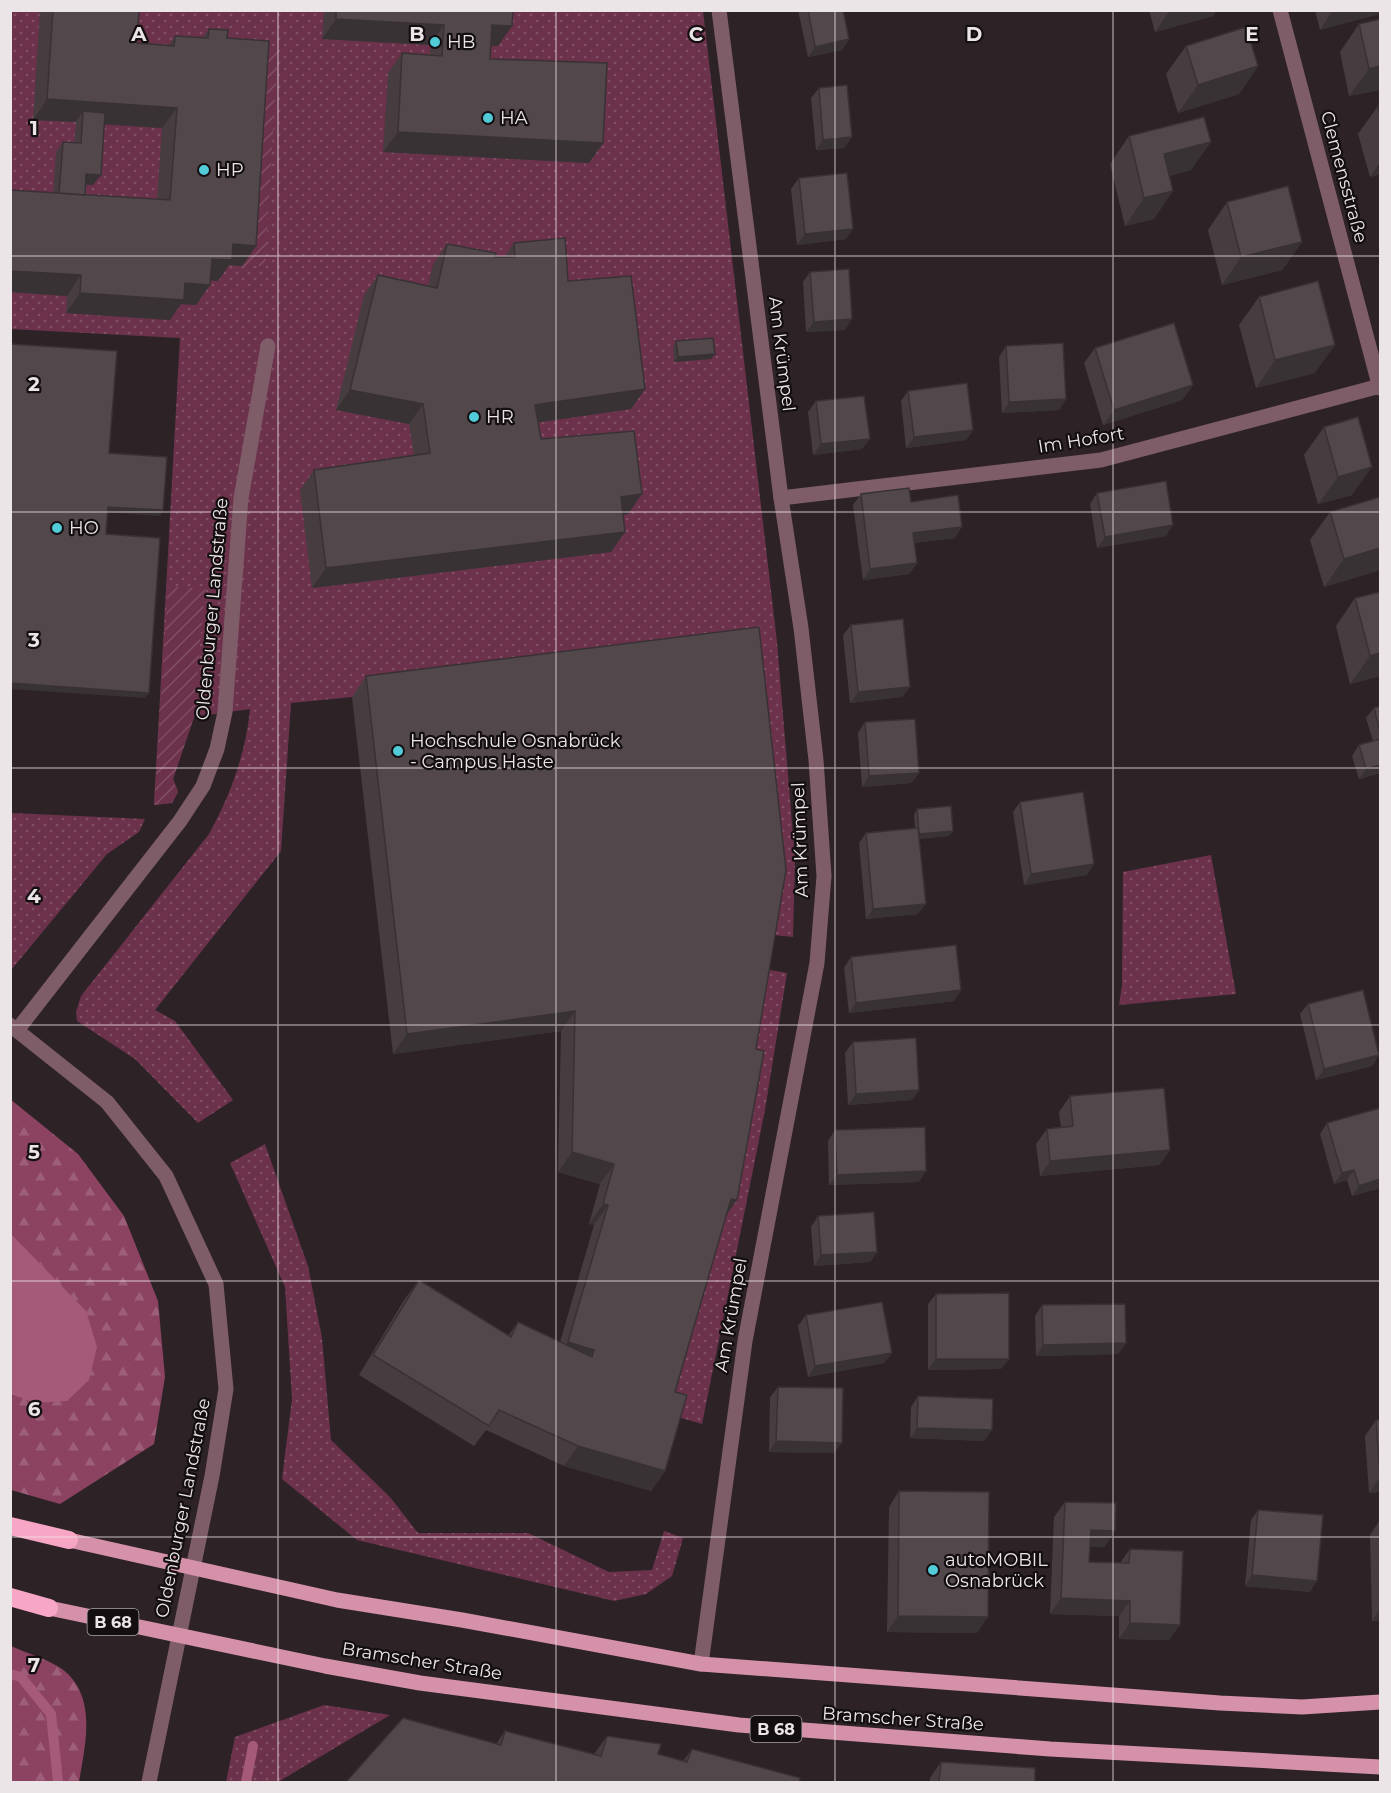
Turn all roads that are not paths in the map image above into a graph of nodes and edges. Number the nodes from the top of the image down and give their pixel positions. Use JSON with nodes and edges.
{"nodes":[{"id":1,"x":719,"y":10,"type":"edge"},
{"id":2,"x":1280,"y":10,"type":"edge"},
{"id":3,"x":268,"y":346,"type":"dead end"},
{"id":4,"x":1380,"y":387,"type":"edge"},
{"id":5,"x":781,"y":498,"type":"junction"},
{"id":6,"x":14,"y":1027,"type":"edge"},
{"id":7,"x":10,"y":1526,"type":"edge"},
{"id":8,"x":69,"y":1540,"type":"joint"},
{"id":9,"x":193,"y":1567,"type":"junction"},
{"id":10,"x":10,"y":1597,"type":"edge"},
{"id":11,"x":50,"y":1608,"type":"joint"},
{"id":12,"x":177,"y":1636,"type":"junction"},
{"id":13,"x":701,"y":1664,"type":"junction"},
{"id":14,"x":1380,"y":1702,"type":"edge"},
{"id":15,"x":1380,"y":1767,"type":"edge"},
{"id":16,"x":149,"y":1782,"type":"edge"}],
"edges":[{"from":1,"to":5,"type":"street","name":"Am Krümpel"},
{"from":2,"to":4,"type":"street","name":"Clemensstraße"},
{"from":3,"to":6,"type":"street","name":"Oldenburger Landstraße"},
{"from":4,"to":5,"type":"street","name":"Im Hofort"},
{"from":5,"to":13,"type":"street","name":"Am Krümpel"},
{"from":6,"to":9,"type":"street","name":"Oldenburger Landstraße"},
{"from":7,"to":8,"type":"highway"},
{"from":8,"to":9,"type":"main road"},
{"from":9,"to":12,"type":"street","name":"Oldenburger Landstraße"},
{"from":9,"to":13,"type":"main road"},
{"from":10,"to":11,"type":"highway","number":"B 68"},
{"from":11,"to":12,"type":"main road","number":"B 68"},
{"from":12,"to":15,"type":"main road","name":"Bramscher Straße","number":"B 68"},
{"from":12,"to":16,"type":"street","name":"Oldenburger Landstraße"},
{"from":13,"to":14,"type":"main road"}]}
